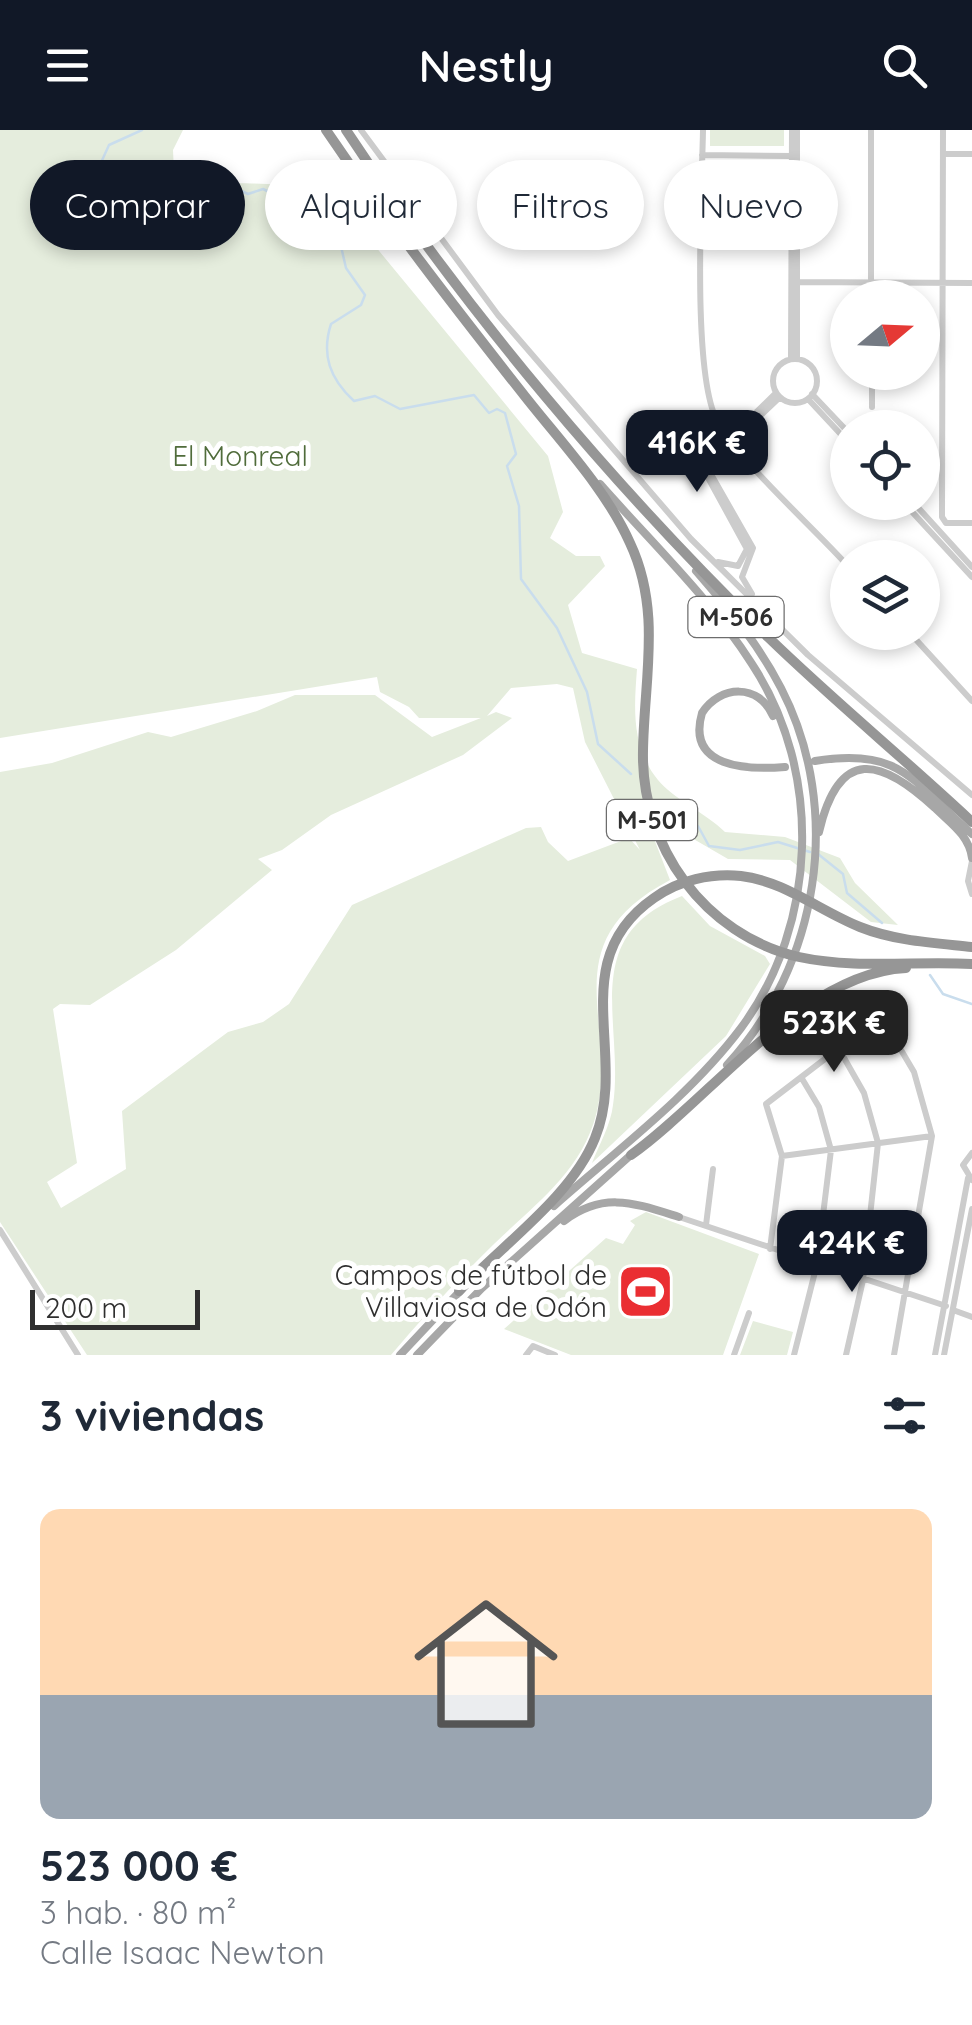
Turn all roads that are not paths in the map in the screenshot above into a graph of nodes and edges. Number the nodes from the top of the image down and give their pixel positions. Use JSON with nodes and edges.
{"nodes":[{"id":1,"x":326,"y":130,"type":"edge"},
{"id":2,"x":346,"y":130,"type":"edge"},
{"id":3,"x":361,"y":130,"type":"edge"},
{"id":4,"x":702,"y":130,"type":"edge"},
{"id":5,"x":794,"y":130,"type":"edge"},
{"id":6,"x":871,"y":130,"type":"edge"},
{"id":7,"x":943,"y":130,"type":"edge"},
{"id":8,"x":943,"y":154,"type":"junction"},
{"id":9,"x":972,"y":154,"type":"edge"},
{"id":10,"x":702,"y":155,"type":"junction"},
{"id":11,"x":792,"y":156,"type":"junction"},
{"id":12,"x":872,"y":280,"type":"edge"},
{"id":13,"x":794,"y":282,"type":"junction"},
{"id":14,"x":830,"y":282,"type":"edge"},
{"id":15,"x":943,"y":282,"type":"junction"},
{"id":16,"x":972,"y":282,"type":"edge"},
{"id":17,"x":794,"y":359,"type":"junction"},
{"id":18,"x":872,"y":390,"type":"edge"},
{"id":19,"x":778,"y":395,"type":"junction"},
{"id":20,"x":810,"y":397,"type":"junction"},
{"id":21,"x":872,"y":407,"type":"dead end"},
{"id":22,"x":830,"y":415,"type":"edge"},
{"id":23,"x":830,"y":421,"type":"edge"},
{"id":24,"x":579,"y":432,"type":"junction"},
{"id":25,"x":731,"y":438,"type":"junction"},
{"id":26,"x":574,"y":458,"type":"junction"},
{"id":27,"x":920,"y":520,"type":"edge"},
{"id":28,"x":929,"y":520,"type":"edge"},
{"id":29,"x":946,"y":522,"type":"junction"},
{"id":30,"x":972,"y":523,"type":"edge"},
{"id":31,"x":933,"y":524,"type":"junction"},
{"id":32,"x":942,"y":534,"type":"junction"},
{"id":33,"x":691,"y":539,"type":"junction"},
{"id":34,"x":830,"y":546,"type":"edge"},
{"id":35,"x":972,"y":567,"type":"edge"},
{"id":36,"x":972,"y":577,"type":"edge"},
{"id":37,"x":782,"y":630,"type":"junction"},
{"id":38,"x":925,"y":650,"type":"edge"},
{"id":39,"x":972,"y":702,"type":"edge"},
{"id":40,"x":790,"y":746,"type":"junction"},
{"id":41,"x":816,"y":761,"type":"dead end"},
{"id":42,"x":785,"y":767,"type":"dead end"},
{"id":43,"x":972,"y":795,"type":"edge"},
{"id":44,"x":972,"y":822,"type":"edge"},
{"id":45,"x":972,"y":834,"type":"edge"},
{"id":46,"x":817,"y":842,"type":"junction"},
{"id":47,"x":972,"y":859,"type":"edge"},
{"id":48,"x":972,"y":894,"type":"edge"},
{"id":49,"x":972,"y":947,"type":"edge"},
{"id":50,"x":972,"y":965,"type":"edge"},
{"id":51,"x":839,"y":1048,"type":"junction"},
{"id":52,"x":801,"y":1077,"type":"junction"},
{"id":53,"x":932,"y":1136,"type":"junction"},
{"id":54,"x":878,"y":1143,"type":"junction"},
{"id":55,"x":831,"y":1150,"type":"junction"},
{"id":56,"x":972,"y":1153,"type":"edge"},
{"id":57,"x":631,"y":1155,"type":"junction"},
{"id":58,"x":782,"y":1156,"type":"junction"},
{"id":59,"x":713,"y":1168,"type":"dead end"},
{"id":60,"x":969,"y":1182,"type":"edge"},
{"id":61,"x":972,"y":1208,"type":"edge"},
{"id":62,"x":679,"y":1217,"type":"joint"},
{"id":63,"x":706,"y":1226,"type":"junction"},
{"id":64,"x":0,"y":1230,"type":"edge"},
{"id":65,"x":770,"y":1248,"type":"junction"},
{"id":66,"x":512,"y":1260,"type":"junction"},
{"id":67,"x":816,"y":1264,"type":"junction"},
{"id":68,"x":862,"y":1280,"type":"junction"},
{"id":69,"x":459,"y":1291,"type":"junction"},
{"id":70,"x":908,"y":1294,"type":"junction"},
{"id":71,"x":949,"y":1308,"type":"junction"},
{"id":72,"x":750,"y":1314,"type":"dead end"},
{"id":73,"x":972,"y":1317,"type":"edge"},
{"id":74,"x":78,"y":1355,"type":"edge"},
{"id":75,"x":400,"y":1355,"type":"edge"},
{"id":76,"x":417,"y":1355,"type":"edge"},
{"id":77,"x":526,"y":1355,"type":"edge"},
{"id":78,"x":555,"y":1355,"type":"edge"},
{"id":79,"x":734,"y":1355,"type":"edge"},
{"id":80,"x":794,"y":1355,"type":"edge"},
{"id":81,"x":846,"y":1355,"type":"edge"},
{"id":82,"x":894,"y":1355,"type":"edge"},
{"id":83,"x":935,"y":1355,"type":"edge"},
{"id":84,"x":944,"y":1355,"type":"edge"}],
"edges":[{"from":1,"to":26,"type":"highway","number":"M-501"},
{"from":2,"to":24,"type":"highway"},
{"from":3,"to":33,"type":"street"},
{"from":4,"to":10,"type":"street"},
{"from":5,"to":11,"type":"street"},
{"from":5,"to":13,"type":"street"},
{"from":6,"to":12,"type":"street"},
{"from":7,"to":8,"type":"street"},
{"from":8,"to":9,"type":"street"},
{"from":8,"to":15,"type":"street"},
{"from":10,"to":11,"type":"street"},
{"from":10,"to":25,"type":"street"},
{"from":11,"to":13,"type":"street"},
{"from":13,"to":14,"type":"street"},
{"from":13,"to":17,"type":"street"},
{"from":15,"to":16,"type":"street"},
{"from":15,"to":29,"type":"street"},
{"from":17,"to":19,"type":"street"},
{"from":17,"to":20,"type":"street"},
{"from":18,"to":21,"type":"street"},
{"from":19,"to":20,"type":"street"},
{"from":19,"to":25,"type":"street"},
{"from":20,"to":22,"type":"street"},
{"from":20,"to":23,"type":"street"},
{"from":24,"to":44,"type":"highway"},
{"from":24,"to":46,"type":"main road","number":"M-506"},
{"from":25,"to":33,"type":"street"},
{"from":25,"to":34,"type":"street"},
{"from":25,"to":37,"type":"street"},
{"from":26,"to":40,"type":"main road","number":"M-506"},
{"from":26,"to":50,"type":"highway","number":"M-501"},
{"from":27,"to":36,"type":"street"},
{"from":28,"to":31,"type":"street"},
{"from":29,"to":30,"type":"street"},
{"from":29,"to":31,"type":"street"},
{"from":29,"to":32,"type":"street"},
{"from":31,"to":32,"type":"street"},
{"from":32,"to":35,"type":"street"},
{"from":33,"to":37,"type":"street"},
{"from":37,"to":43,"type":"street"},
{"from":38,"to":39,"type":"street"},
{"from":40,"to":42,"type":"main road"},
{"from":40,"to":69,"type":"main road","number":"M-506"},
{"from":41,"to":45,"type":"main road"},
{"from":46,"to":47,"type":"main road"},
{"from":46,"to":57,"type":"main road","number":"M-506"},
{"from":47,"to":48,"type":"street"},
{"from":49,"to":69,"type":"highway"},
{"from":50,"to":57,"type":"highway"},
{"from":51,"to":52,"type":"street"},
{"from":51,"to":53,"type":"street"},
{"from":51,"to":54,"type":"street"},
{"from":52,"to":55,"type":"street"},
{"from":52,"to":58,"type":"street"},
{"from":53,"to":54,"type":"street"},
{"from":53,"to":70,"type":"street"},
{"from":54,"to":55,"type":"street"},
{"from":54,"to":68,"type":"street"},
{"from":55,"to":58,"type":"street"},
{"from":55,"to":67,"type":"street"},
{"from":56,"to":60,"type":"street"},
{"from":57,"to":66,"type":"main road","number":"M-506"},
{"from":58,"to":65,"type":"street"},
{"from":59,"to":63,"type":"street"},
{"from":60,"to":71,"type":"street"},
{"from":61,"to":71,"type":"street"},
{"from":62,"to":63,"type":"street"},
{"from":62,"to":66,"type":"main road"},
{"from":63,"to":65,"type":"street"},
{"from":64,"to":74,"type":"street"},
{"from":65,"to":67,"type":"street"},
{"from":66,"to":76,"type":"main road","number":"M-506"},
{"from":67,"to":68,"type":"street"},
{"from":67,"to":80,"type":"street"},
{"from":68,"to":70,"type":"street"},
{"from":68,"to":81,"type":"street"},
{"from":69,"to":75,"type":"main road","number":"M-506"},
{"from":70,"to":71,"type":"street"},
{"from":70,"to":82,"type":"street"},
{"from":71,"to":73,"type":"street"},
{"from":71,"to":83,"type":"street"},
{"from":71,"to":84,"type":"street"},
{"from":72,"to":79,"type":"street"},
{"from":77,"to":78,"type":"street"}]}
